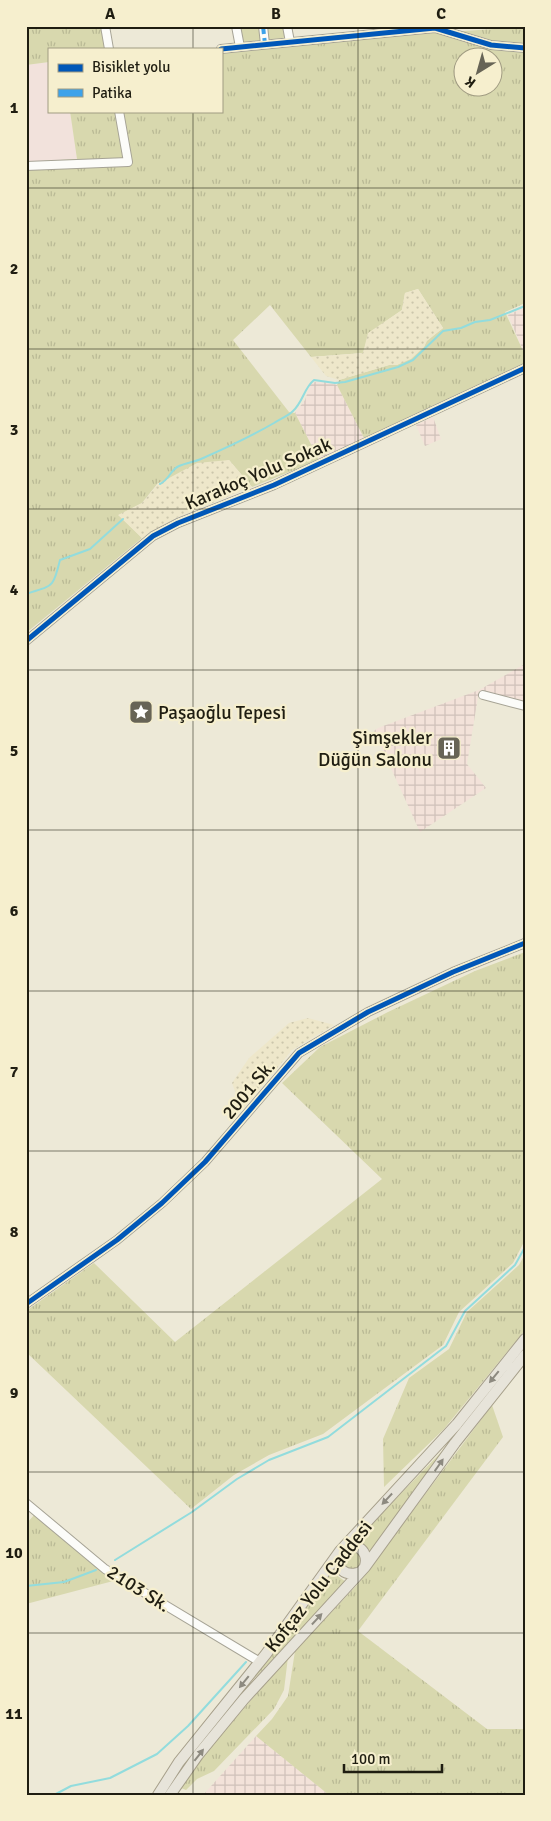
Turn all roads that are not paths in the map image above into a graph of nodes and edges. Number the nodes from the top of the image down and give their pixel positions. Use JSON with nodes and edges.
{"nodes":[{"id":1,"x":105,"y":26,"type":"edge"},
{"id":2,"x":236,"y":26,"type":"edge"},
{"id":3,"x":263,"y":26,"type":"edge"},
{"id":4,"x":287,"y":26,"type":"edge"},
{"id":5,"x":435,"y":27,"type":"edge"},
{"id":6,"x":290,"y":42,"type":"junction"},
{"id":7,"x":265,"y":44,"type":"junction"},
{"id":8,"x":240,"y":47,"type":"junction"},
{"id":9,"x":109,"y":48,"type":"edge"},
{"id":10,"x":525,"y":48,"type":"edge"},
{"id":11,"x":222,"y":49,"type":"edge"},
{"id":12,"x":119,"y":112,"type":"edge"},
{"id":13,"x":26,"y":166,"type":"edge"},
{"id":14,"x":525,"y":368,"type":"edge"},
{"id":15,"x":26,"y":641,"type":"edge"},
{"id":16,"x":483,"y":695,"type":"dead end"},
{"id":17,"x":525,"y":706,"type":"edge"},
{"id":18,"x":525,"y":943,"type":"edge"},
{"id":19,"x":26,"y":1304,"type":"edge"},
{"id":20,"x":525,"y":1339,"type":"edge"},
{"id":21,"x":525,"y":1355,"type":"edge"},
{"id":22,"x":26,"y":1504,"type":"edge"},
{"id":23,"x":341,"y":1551,"type":"junction"},
{"id":24,"x":361,"y":1570,"type":"junction"},
{"id":25,"x":260,"y":1662,"type":"junction"},
{"id":26,"x":158,"y":1795,"type":"edge"},
{"id":27,"x":170,"y":1795,"type":"edge"}],
"edges":[{"from":1,"to":9,"type":"street"},
{"from":2,"to":8,"type":"street"},
{"from":3,"to":7,"type":"street"},
{"from":4,"to":6,"type":"street"},
{"from":5,"to":6,"type":"street"},
{"from":5,"to":10,"type":"street"},
{"from":6,"to":7,"type":"street"},
{"from":7,"to":8,"type":"street"},
{"from":8,"to":11,"type":"street"},
{"from":12,"to":13,"type":"street"},
{"from":14,"to":15,"type":"street","name":"Karakoç Yolu Sokak"},
{"from":16,"to":17,"type":"street"},
{"from":18,"to":19,"type":"street","name":"2001 Sk."},
{"from":20,"to":23,"type":"main road","name":"Kofçaz Yolu Caddesi","one_way":true},
{"from":24,"to":21,"type":"main road","name":"Kofçaz Yolu Caddesi","one_way":true},
{"from":22,"to":25,"type":"street","name":"2103 Sk."},
{"from":23,"to":24,"type":"main road"},
{"from":23,"to":24,"type":"main road"},
{"from":23,"to":25,"type":"main road","name":"Kofçaz Yolu Caddesi"},
{"from":27,"to":24,"type":"main road","name":"Kofçaz Yolu Caddesi","one_way":true},
{"from":25,"to":26,"type":"main road","name":"Kofçaz Yolu Caddesi","one_way":true}]}
